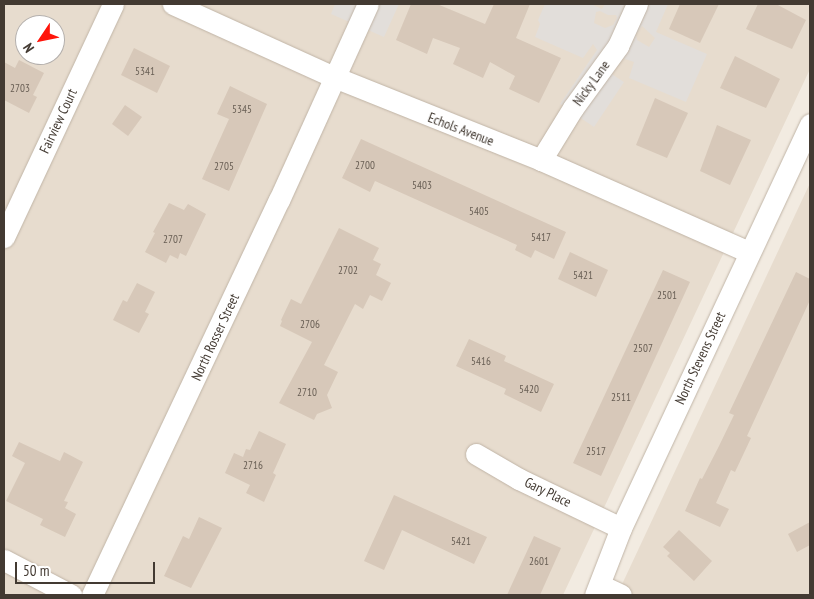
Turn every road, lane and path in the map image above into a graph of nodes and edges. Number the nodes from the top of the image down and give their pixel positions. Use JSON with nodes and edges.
{"nodes":[{"id":1,"x":113,"y":4,"type":"edge"},
{"id":2,"x":173,"y":4,"type":"edge"},
{"id":3,"x":368,"y":4,"type":"edge"},
{"id":4,"x":637,"y":4,"type":"edge"},
{"id":5,"x":334,"y":77,"type":"junction"},
{"id":6,"x":810,"y":124,"type":"edge"},
{"id":7,"x":804,"y":152,"type":"edge"},
{"id":8,"x":541,"y":160,"type":"junction"},
{"id":9,"x":4,"y":237,"type":"edge"},
{"id":10,"x":749,"y":252,"type":"junction"},
{"id":11,"x":476,"y":454,"type":"dead end"},
{"id":12,"x":621,"y":528,"type":"junction"},
{"id":13,"x":4,"y":560,"type":"edge"},
{"id":14,"x":597,"y":590,"type":"edge"},
{"id":15,"x":71,"y":595,"type":"edge"},
{"id":16,"x":92,"y":595,"type":"edge"},
{"id":17,"x":621,"y":595,"type":"edge"}],
"edges":[{"from":1,"to":9,"type":"street","name":"Fairview Court"},
{"from":2,"to":5,"type":"street","name":"Echols Avenue"},
{"from":3,"to":5,"type":"street","name":"North Rosser Street"},
{"from":4,"to":8,"type":"street","name":"Nicky Lane"},
{"from":5,"to":8,"type":"street","name":"Echols Avenue"},
{"from":5,"to":16,"type":"street","name":"North Rosser Street"},
{"from":6,"to":7,"type":"street","name":"North Stevens Street"},
{"from":7,"to":10,"type":"street","name":"North Stevens Street"},
{"from":8,"to":10,"type":"street","name":"Echols Avenue"},
{"from":10,"to":12,"type":"street","name":"North Stevens Street"},
{"from":11,"to":12,"type":"street","name":"Gary Place"},
{"from":12,"to":14,"type":"street","name":"North Stevens Street"},
{"from":13,"to":15,"type":"street"},
{"from":14,"to":17,"type":"street"}]}
